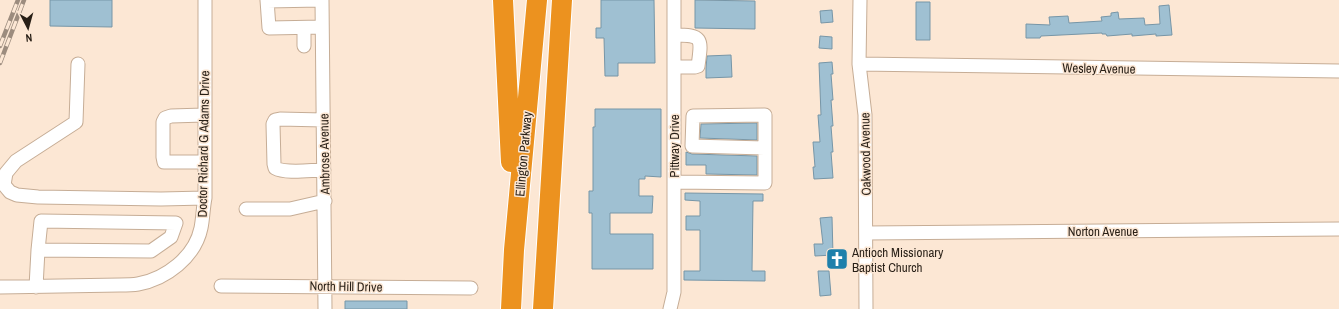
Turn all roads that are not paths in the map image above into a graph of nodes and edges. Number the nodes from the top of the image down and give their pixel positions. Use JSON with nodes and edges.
{"nodes":[{"id":1,"x":204,"y":0,"type":"edge"},
{"id":2,"x":321,"y":0,"type":"edge"},
{"id":3,"x":502,"y":0,"type":"edge"},
{"id":4,"x":537,"y":0,"type":"edge"},
{"id":5,"x":562,"y":0,"type":"edge"},
{"id":6,"x":674,"y":0,"type":"edge"},
{"id":7,"x":860,"y":0,"type":"edge"},
{"id":8,"x":267,"y":1,"type":"edge"},
{"id":9,"x":322,"y":27,"type":"junction"},
{"id":10,"x":304,"y":28,"type":"junction"},
{"id":11,"x":674,"y":35,"type":"junction"},
{"id":12,"x":304,"y":46,"type":"dead end"},
{"id":13,"x":78,"y":64,"type":"dead end"},
{"id":14,"x":859,"y":64,"type":"junction"},
{"id":15,"x":674,"y":67,"type":"junction"},
{"id":16,"x":1339,"y":71,"type":"edge"},
{"id":17,"x":204,"y":115,"type":"junction"},
{"id":18,"x":323,"y":120,"type":"junction"},
{"id":19,"x":765,"y":148,"type":"junction"},
{"id":20,"x":204,"y":162,"type":"junction"},
{"id":21,"x":324,"y":170,"type":"junction"},
{"id":22,"x":674,"y":182,"type":"junction"},
{"id":23,"x":2,"y":186,"type":"edge"},
{"id":24,"x":204,"y":198,"type":"junction"},
{"id":25,"x":325,"y":201,"type":"junction"},
{"id":26,"x":246,"y":209,"type":"dead end"},
{"id":27,"x":1339,"y":229,"type":"edge"},
{"id":28,"x":866,"y":233,"type":"junction"},
{"id":29,"x":38,"y":250,"type":"junction"},
{"id":30,"x":514,"y":250,"type":"junction"},
{"id":31,"x":36,"y":286,"type":"junction"},
{"id":32,"x":221,"y":286,"type":"dead end"},
{"id":33,"x":325,"y":286,"type":"junction"},
{"id":34,"x":0,"y":287,"type":"edge"},
{"id":35,"x":471,"y":288,"type":"dead end"},
{"id":36,"x":325,"y":309,"type":"edge"},
{"id":37,"x":511,"y":309,"type":"edge"},
{"id":38,"x":543,"y":309,"type":"edge"},
{"id":39,"x":670,"y":309,"type":"edge"},
{"id":40,"x":866,"y":309,"type":"edge"}],
"edges":[{"from":1,"to":17,"type":"street","name":"Doctor Richard G Adams Drive"},
{"from":2,"to":8,"type":"street"},
{"from":2,"to":9,"type":"street","name":"Ambrose Avenue"},
{"from":3,"to":30,"type":"highway"},
{"from":4,"to":30,"type":"highway","name":"Ellington Parkway"},
{"from":5,"to":38,"type":"highway"},
{"from":6,"to":11,"type":"street","name":"Pittway Drive"},
{"from":7,"to":14,"type":"street","name":"Oakwood Avenue"},
{"from":8,"to":10,"type":"street"},
{"from":9,"to":10,"type":"street"},
{"from":9,"to":18,"type":"street","name":"Ambrose Avenue"},
{"from":10,"to":12,"type":"street"},
{"from":11,"to":15,"type":"street","name":"Pittway Drive"},
{"from":11,"to":15,"type":"street"},
{"from":13,"to":23,"type":"street"},
{"from":14,"to":16,"type":"street","name":"Wesley Avenue"},
{"from":14,"to":28,"type":"street","name":"Oakwood Avenue"},
{"from":15,"to":22,"type":"street","name":"Pittway Drive"},
{"from":17,"to":20,"type":"street","name":"Doctor Richard G Adams Drive"},
{"from":17,"to":20,"type":"street"},
{"from":18,"to":21,"type":"street","name":"Ambrose Avenue"},
{"from":18,"to":21,"type":"street"},
{"from":19,"to":19,"type":"street"},
{"from":19,"to":22,"type":"street"},
{"from":20,"to":24,"type":"street","name":"Doctor Richard G Adams Drive"},
{"from":21,"to":25,"type":"street","name":"Ambrose Avenue"},
{"from":22,"to":39,"type":"street","name":"Pittway Drive"},
{"from":23,"to":24,"type":"street"},
{"from":24,"to":31,"type":"street","name":"Doctor Richard G Adams Drive"},
{"from":25,"to":26,"type":"street"},
{"from":25,"to":33,"type":"street","name":"Ambrose Avenue"},
{"from":27,"to":28,"type":"street","name":"Norton Avenue"},
{"from":28,"to":40,"type":"street","name":"Oakwood Avenue"},
{"from":29,"to":29,"type":"street"},
{"from":29,"to":31,"type":"street"},
{"from":30,"to":37,"type":"highway","name":"Ellington Parkway"},
{"from":31,"to":34,"type":"street","name":"Doctor Richard G Adams Drive"},
{"from":32,"to":33,"type":"street","name":"North Hill Drive"},
{"from":33,"to":35,"type":"street","name":"North Hill Drive"},
{"from":33,"to":36,"type":"street","name":"Ambrose Avenue"}]}
